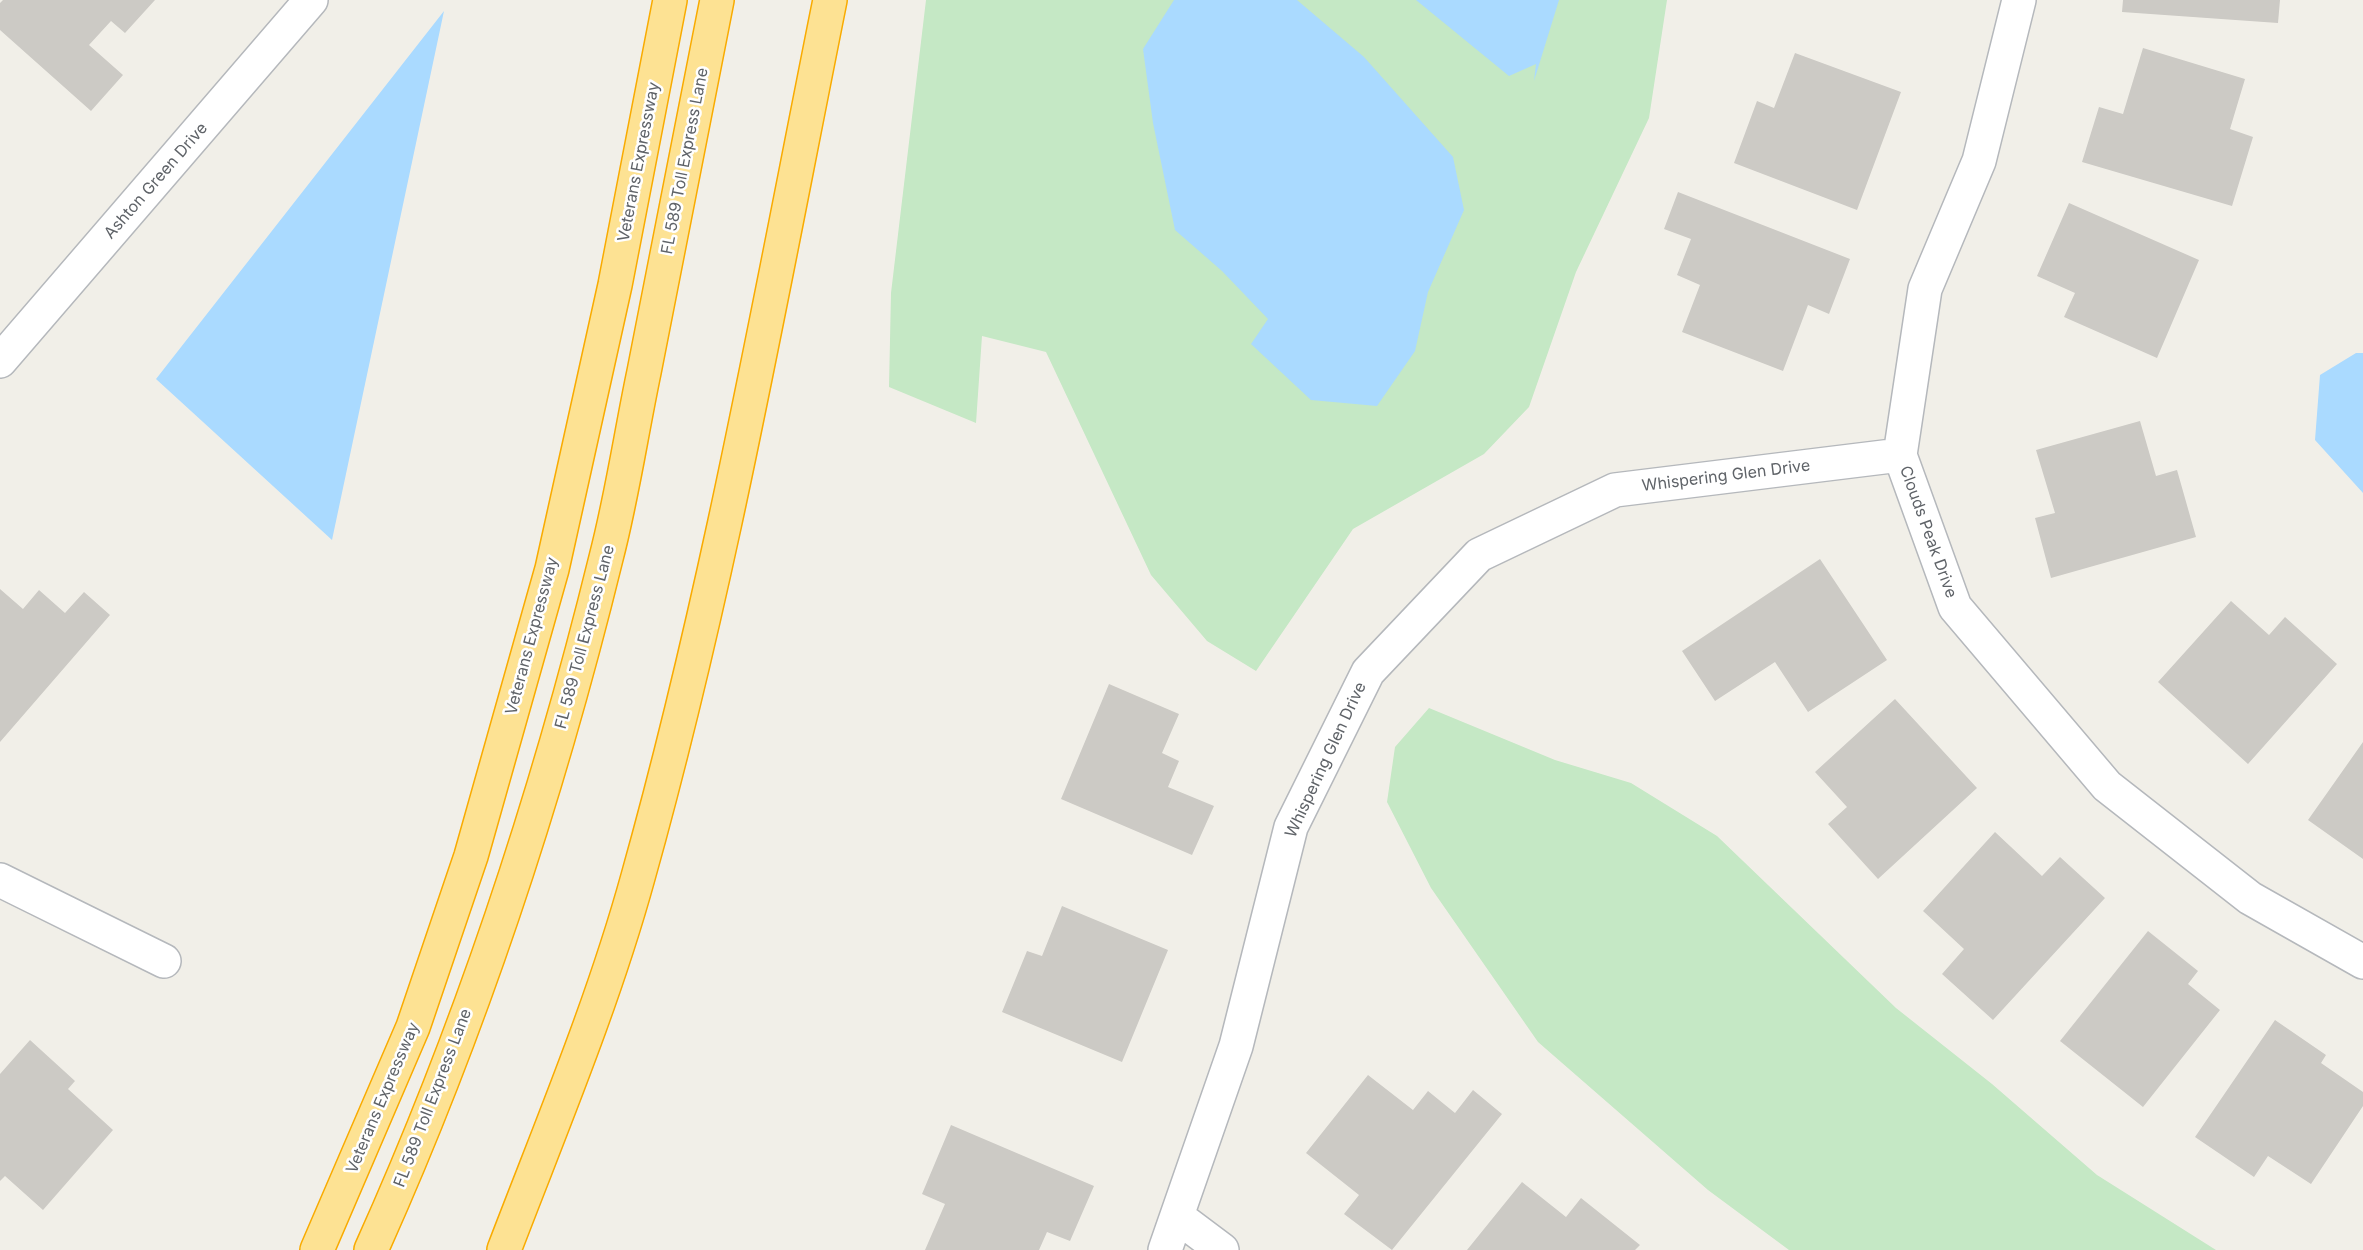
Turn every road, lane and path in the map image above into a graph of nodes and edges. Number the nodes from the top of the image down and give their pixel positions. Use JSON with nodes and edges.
{"nodes":[{"id":1,"x":311,"y":0,"type":"edge"},
{"id":2,"x":670,"y":0,"type":"edge"},
{"id":3,"x":717,"y":0,"type":"edge"},
{"id":4,"x":830,"y":0,"type":"edge"},
{"id":5,"x":2019,"y":0,"type":"edge"},
{"id":6,"x":0,"y":361,"type":"edge"},
{"id":7,"x":1900,"y":454,"type":"junction"},
{"id":8,"x":0,"y":880,"type":"edge"},
{"id":9,"x":164,"y":961,"type":"dead end"},
{"id":10,"x":2363,"y":962,"type":"edge"},
{"id":11,"x":1178,"y":1217,"type":"junction"},
{"id":12,"x":317,"y":1250,"type":"edge"},
{"id":13,"x":371,"y":1250,"type":"edge"},
{"id":14,"x":504,"y":1250,"type":"edge"},
{"id":15,"x":1165,"y":1250,"type":"edge"},
{"id":16,"x":1222,"y":1250,"type":"edge"}],
"edges":[{"from":1,"to":6,"type":"street","name":"Ashton Green Drive"},
{"from":2,"to":12,"type":"highway","name":"Veterans Expressway"},
{"from":3,"to":13,"type":"highway","name":"FL 589 Toll Express Lane"},
{"from":4,"to":14,"type":"highway"},
{"from":5,"to":7,"type":"street","name":"Clouds Peak Drive"},
{"from":7,"to":10,"type":"street","name":"Clouds Peak Drive"},
{"from":7,"to":11,"type":"street","name":"Whispering Glen Drive"},
{"from":8,"to":9,"type":"street"},
{"from":11,"to":15,"type":"street","name":"Whispering Glen Drive"},
{"from":11,"to":16,"type":"street"}]}
